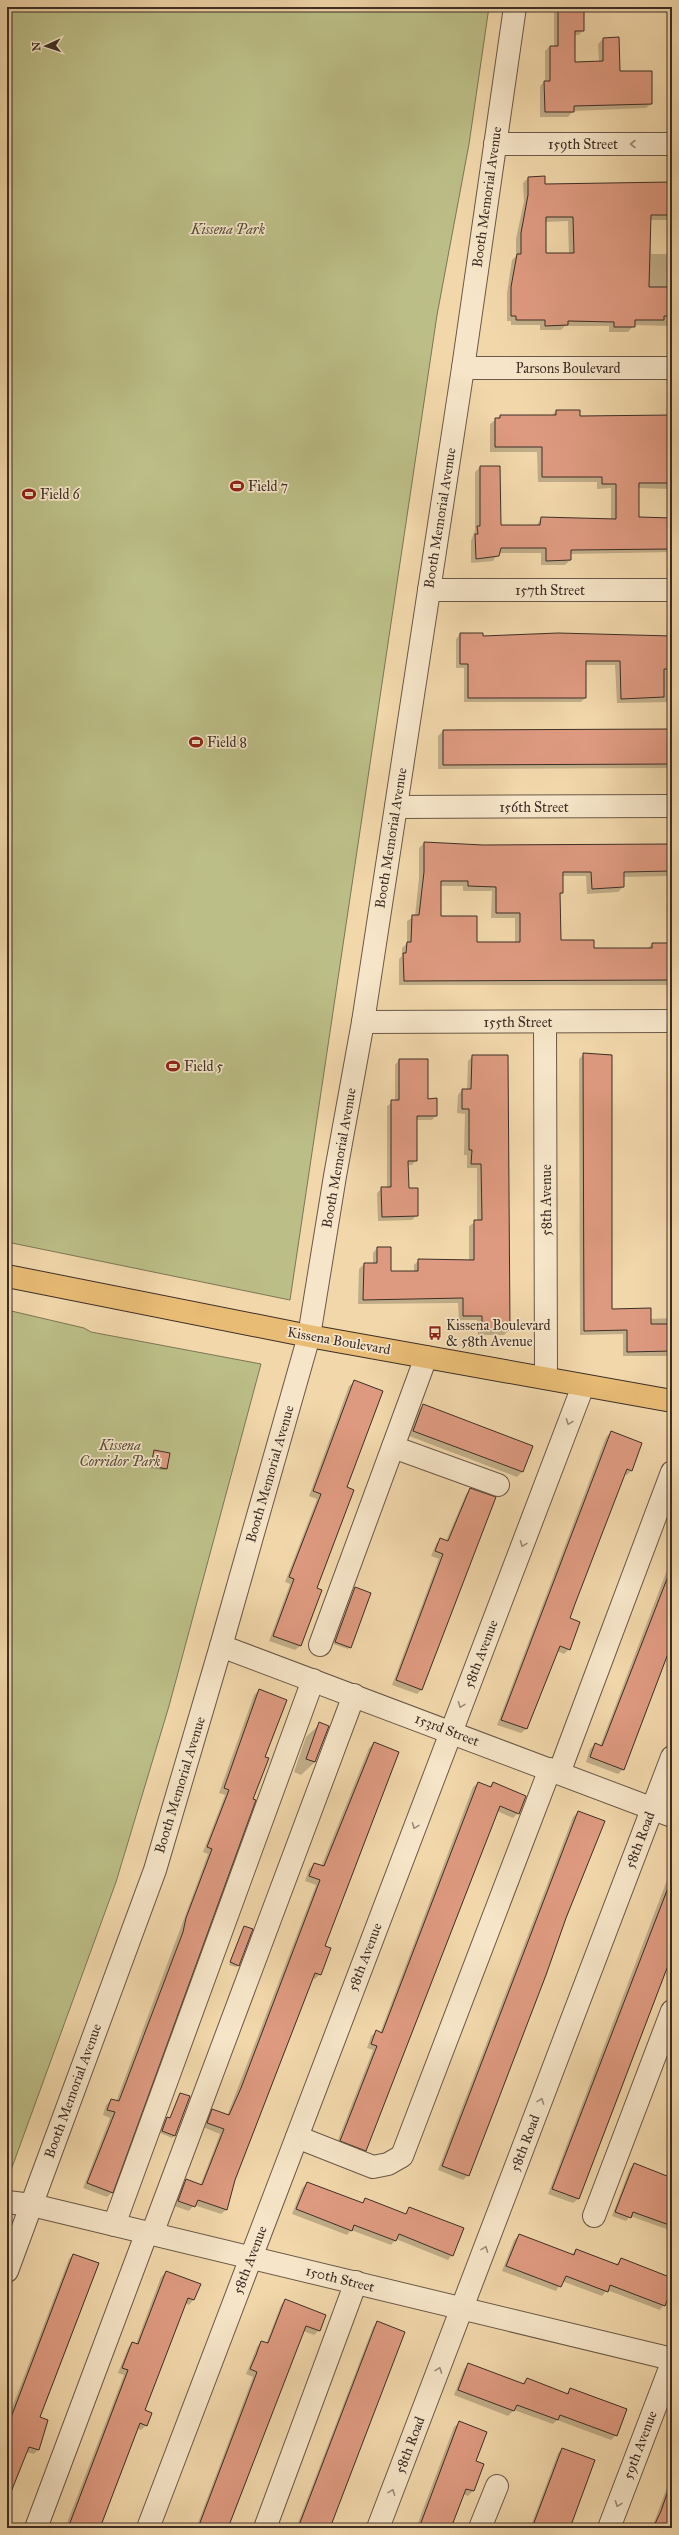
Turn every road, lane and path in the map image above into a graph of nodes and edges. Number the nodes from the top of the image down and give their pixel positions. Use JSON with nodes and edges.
{"nodes":[{"id":1,"x":515,"y":7,"type":"edge"},
{"id":2,"x":495,"y":144,"type":"junction"},
{"id":3,"x":672,"y":144,"type":"edge"},
{"id":4,"x":463,"y":368,"type":"junction"},
{"id":5,"x":672,"y":368,"type":"edge"},
{"id":6,"x":429,"y":590,"type":"junction"},
{"id":7,"x":672,"y":590,"type":"edge"},
{"id":8,"x":672,"y":806,"type":"edge"},
{"id":9,"x":396,"y":807,"type":"junction"},
{"id":10,"x":672,"y":1021,"type":"edge"},
{"id":11,"x":363,"y":1022,"type":"junction"},
{"id":12,"x":545,"y":1022,"type":"junction"},
{"id":13,"x":7,"y":1276,"type":"edge"},
{"id":14,"x":309,"y":1336,"type":"junction"},
{"id":15,"x":426,"y":1357,"type":"junction"},
{"id":16,"x":546,"y":1378,"type":"junction"},
{"id":17,"x":583,"y":1386,"type":"junction"},
{"id":18,"x":672,"y":1402,"type":"edge"},
{"id":19,"x":393,"y":1447,"type":"junction"},
{"id":20,"x":672,"y":1472,"type":"edge"},
{"id":21,"x":498,"y":1485,"type":"dead end"},
{"id":22,"x":320,"y":1645,"type":"dead end"},
{"id":23,"x":221,"y":1646,"type":"junction"},
{"id":24,"x":314,"y":1680,"type":"junction"},
{"id":25,"x":354,"y":1695,"type":"junction"},
{"id":26,"x":451,"y":1732,"type":"junction"},
{"id":27,"x":672,"y":1757,"type":"edge"},
{"id":28,"x":554,"y":1771,"type":"junction"},
{"id":29,"x":662,"y":1812,"type":"edge"},
{"id":30,"x":672,"y":2011,"type":"edge"},
{"id":31,"x":297,"y":2137,"type":"junction"},
{"id":32,"x":7,"y":2202,"type":"edge"},
{"id":33,"x":32,"y":2205,"type":"junction"},
{"id":34,"x":594,"y":2216,"type":"dead end"},
{"id":35,"x":114,"y":2225,"type":"junction"},
{"id":36,"x":150,"y":2233,"type":"junction"},
{"id":37,"x":251,"y":2257,"type":"junction"},
{"id":38,"x":7,"y":2272,"type":"edge"},
{"id":39,"x":356,"y":2282,"type":"junction"},
{"id":40,"x":462,"y":2308,"type":"junction"},
{"id":41,"x":672,"y":2359,"type":"edge"},
{"id":42,"x":672,"y":2363,"type":"edge"},
{"id":43,"x":497,"y":2486,"type":"dead end"},
{"id":44,"x":36,"y":2528,"type":"edge"},
{"id":45,"x":148,"y":2528,"type":"edge"},
{"id":46,"x":265,"y":2528,"type":"edge"},
{"id":47,"x":378,"y":2528,"type":"edge"},
{"id":48,"x":480,"y":2528,"type":"edge"},
{"id":49,"x":609,"y":2528,"type":"edge"}],
"edges":[{"from":1,"to":2,"type":"street","name":"Booth Memorial Avenue"},
{"from":3,"to":2,"type":"street","name":"159th Street","one_way":true},
{"from":2,"to":4,"type":"street","name":"Booth Memorial Avenue"},
{"from":4,"to":5,"type":"street","name":"Parsons Boulevard"},
{"from":4,"to":6,"type":"street","name":"Booth Memorial Avenue"},
{"from":6,"to":7,"type":"street","name":"157th Street"},
{"from":6,"to":9,"type":"street","name":"Booth Memorial Avenue"},
{"from":8,"to":9,"type":"street","name":"156th Street"},
{"from":9,"to":11,"type":"street","name":"Booth Memorial Avenue"},
{"from":10,"to":12,"type":"street","name":"155th Street"},
{"from":11,"to":12,"type":"street","name":"155th Street"},
{"from":11,"to":14,"type":"street","name":"Booth Memorial Avenue"},
{"from":12,"to":16,"type":"street","name":"58th Avenue"},
{"from":13,"to":14,"type":"main road","name":"Kissena Boulevard"},
{"from":14,"to":15,"type":"main road","name":"Kissena Boulevard"},
{"from":14,"to":23,"type":"street","name":"Booth Memorial Avenue"},
{"from":15,"to":16,"type":"main road","name":"Kissena Boulevard"},
{"from":15,"to":19,"type":"street"},
{"from":16,"to":17,"type":"main road","name":"Kissena Boulevard"},
{"from":17,"to":18,"type":"main road","name":"Kissena Boulevard"},
{"from":17,"to":26,"type":"street","name":"58th Avenue","one_way":true},
{"from":19,"to":21,"type":"street"},
{"from":19,"to":22,"type":"street"},
{"from":20,"to":28,"type":"street"},
{"from":23,"to":24,"type":"street","name":"153rd Street"},
{"from":23,"to":33,"type":"street","name":"Booth Memorial Avenue"},
{"from":24,"to":25,"type":"street","name":"153rd Street"},
{"from":24,"to":35,"type":"street"},
{"from":25,"to":26,"type":"street","name":"153rd Street"},
{"from":25,"to":36,"type":"street"},
{"from":26,"to":28,"type":"street","name":"153rd Street"},
{"from":26,"to":31,"type":"street","name":"58th Avenue","one_way":true},
{"from":27,"to":29,"type":"street","name":"58th Road"},
{"from":28,"to":29,"type":"street","name":"153rd Street"},
{"from":28,"to":31,"type":"street"},
{"from":40,"to":29,"type":"street","name":"58th Road","one_way":true},
{"from":30,"to":34,"type":"street"},
{"from":31,"to":37,"type":"street","name":"58th Avenue"},
{"from":32,"to":33,"type":"street","name":"150th Street"},
{"from":33,"to":35,"type":"street","name":"150th Street"},
{"from":33,"to":38,"type":"street","name":"Booth Memorial Avenue"},
{"from":35,"to":36,"type":"street","name":"150th Street"},
{"from":36,"to":37,"type":"street","name":"150th Street"},
{"from":36,"to":44,"type":"street"},
{"from":37,"to":39,"type":"street","name":"150th Street"},
{"from":37,"to":45,"type":"street","name":"58th Avenue"},
{"from":39,"to":40,"type":"street","name":"150th Street"},
{"from":39,"to":46,"type":"street"},
{"from":40,"to":41,"type":"street","name":"150th Street"},
{"from":47,"to":40,"type":"street","name":"58th Road","one_way":true},
{"from":42,"to":49,"type":"street","name":"59th Avenue","one_way":true},
{"from":43,"to":48,"type":"street"}]}
